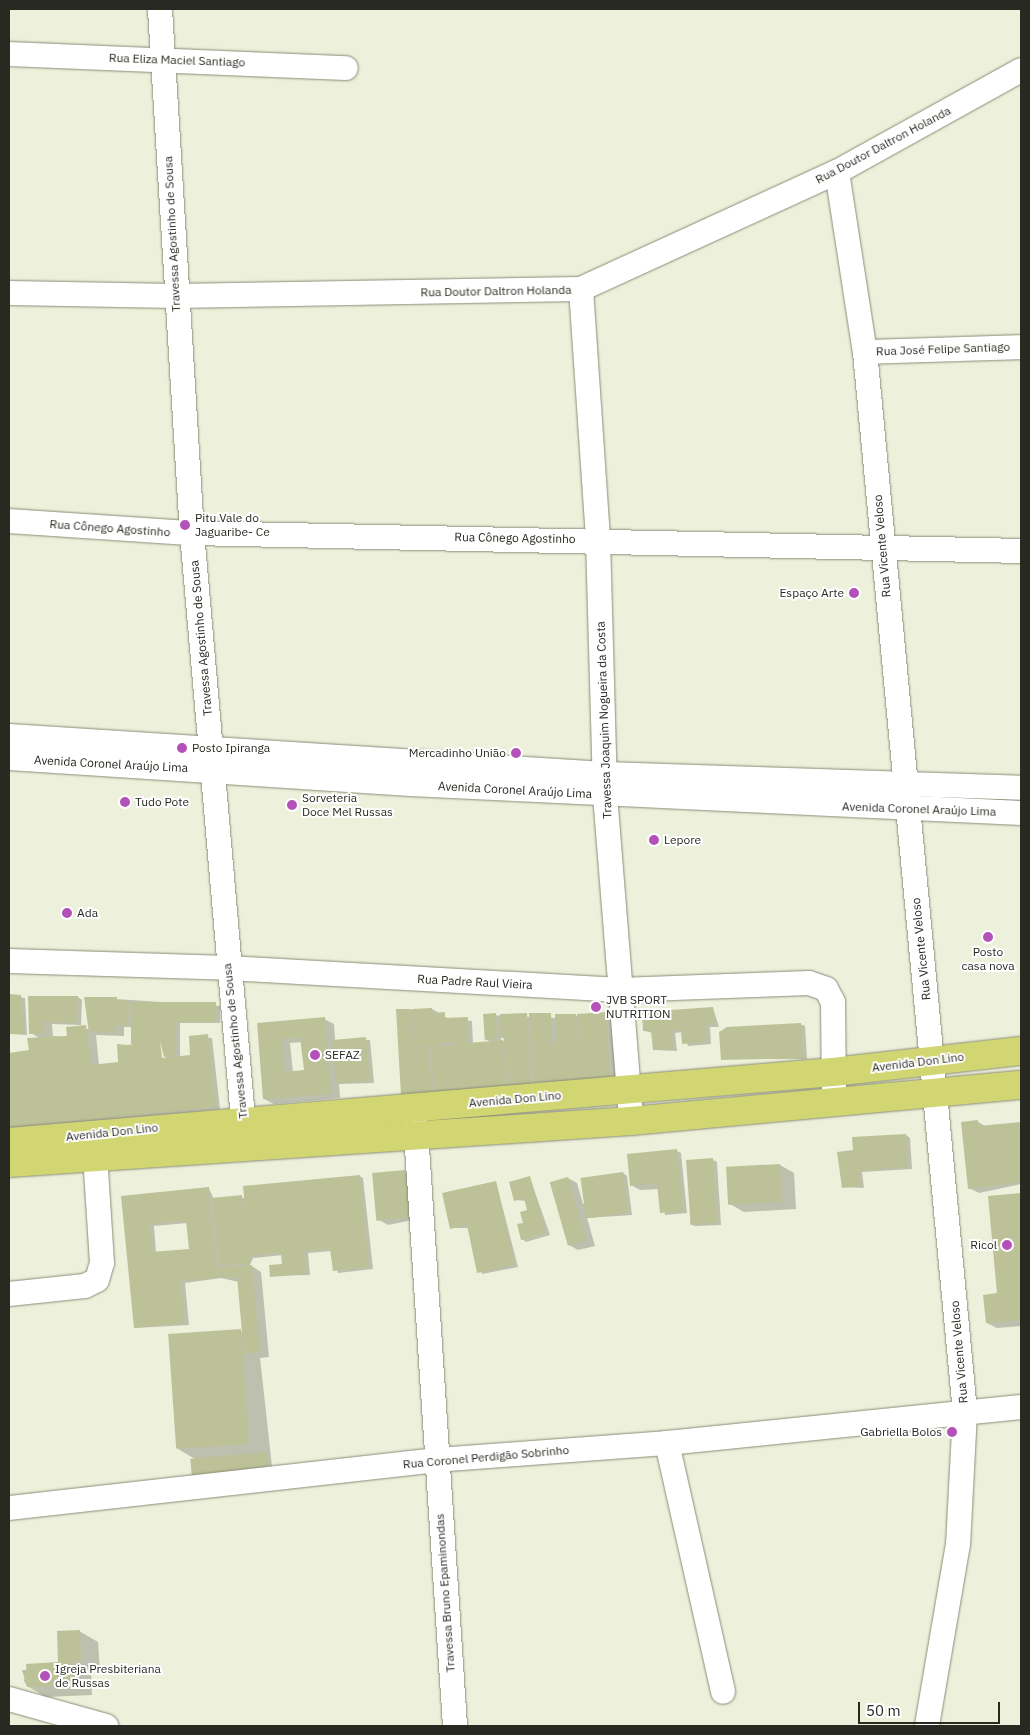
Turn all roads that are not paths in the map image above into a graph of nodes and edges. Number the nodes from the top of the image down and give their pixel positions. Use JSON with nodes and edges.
{"nodes":[{"id":1,"x":160,"y":9,"type":"edge"},
{"id":2,"x":9,"y":54,"type":"edge"},
{"id":3,"x":162,"y":59,"type":"junction"},
{"id":4,"x":346,"y":68,"type":"dead end"},
{"id":5,"x":1021,"y":70,"type":"edge"},
{"id":6,"x":837,"y":172,"type":"junction"},
{"id":7,"x":581,"y":290,"type":"junction"},
{"id":8,"x":9,"y":293,"type":"edge"},
{"id":9,"x":176,"y":296,"type":"junction"},
{"id":10,"x":1021,"y":347,"type":"edge"},
{"id":11,"x":865,"y":352,"type":"junction"},
{"id":12,"x":9,"y":521,"type":"edge"},
{"id":13,"x":192,"y":533,"type":"junction"},
{"id":14,"x":598,"y":539,"type":"junction"},
{"id":15,"x":882,"y":546,"type":"junction"},
{"id":16,"x":1021,"y":551,"type":"edge"},
{"id":17,"x":9,"y":736,"type":"edge"},
{"id":18,"x":69,"y":751,"type":"junction"},
{"id":19,"x":9,"y":758,"type":"edge"},
{"id":20,"x":211,"y":759,"type":"junction"},
{"id":21,"x":905,"y":782,"type":"junction"},
{"id":22,"x":605,"y":784,"type":"junction"},
{"id":23,"x":1021,"y":788,"type":"edge"},
{"id":24,"x":752,"y":790,"type":"junction"},
{"id":25,"x":906,"y":809,"type":"junction"},
{"id":26,"x":1021,"y":813,"type":"edge"},
{"id":27,"x":9,"y":961,"type":"edge"},
{"id":28,"x":228,"y":968,"type":"junction"},
{"id":29,"x":620,"y":990,"type":"junction"},
{"id":30,"x":1021,"y":1051,"type":"edge"},
{"id":31,"x":933,"y":1060,"type":"junction"},
{"id":32,"x":834,"y":1072,"type":"junction"},
{"id":33,"x":1021,"y":1085,"type":"edge"},
{"id":34,"x":627,"y":1090,"type":"junction"},
{"id":35,"x":935,"y":1093,"type":"junction"},
{"id":36,"x":834,"y":1102,"type":"junction"},
{"id":37,"x":414,"y":1108,"type":"junction"},
{"id":38,"x":243,"y":1119,"type":"junction"},
{"id":39,"x":631,"y":1121,"type":"junction"},
{"id":40,"x":416,"y":1136,"type":"junction"},
{"id":41,"x":9,"y":1142,"type":"edge"},
{"id":42,"x":94,"y":1144,"type":"junction"},
{"id":43,"x":246,"y":1146,"type":"junction"},
{"id":44,"x":9,"y":1163,"type":"edge"},
{"id":45,"x":9,"y":1294,"type":"edge"},
{"id":46,"x":1021,"y":1407,"type":"edge"},
{"id":47,"x":965,"y":1412,"type":"junction"},
{"id":48,"x":667,"y":1443,"type":"junction"},
{"id":49,"x":436,"y":1460,"type":"junction"},
{"id":50,"x":9,"y":1508,"type":"edge"},
{"id":51,"x":723,"y":1692,"type":"dead end"},
{"id":52,"x":9,"y":1699,"type":"edge"},
{"id":53,"x":44,"y":1719,"type":"edge"},
{"id":54,"x":106,"y":1726,"type":"edge"},
{"id":55,"x":455,"y":1726,"type":"edge"},
{"id":56,"x":927,"y":1726,"type":"edge"}],
"edges":[{"from":1,"to":3,"type":"street","name":"Travessa Agostinho de Sousa"},
{"from":2,"to":3,"type":"street","name":"Rua Eliza Maciel Santiago"},
{"from":3,"to":4,"type":"street","name":"Rua Eliza Maciel Santiago"},
{"from":3,"to":9,"type":"street","name":"Travessa Agostinho de Sousa"},
{"from":5,"to":6,"type":"street","name":"Rua Doutor Daltron Holanda"},
{"from":6,"to":7,"type":"street","name":"Rua Doutor Daltron Holanda"},
{"from":6,"to":11,"type":"street","name":"Rua Vicente Veloso"},
{"from":7,"to":9,"type":"street","name":"Rua Doutor Daltron Holanda"},
{"from":7,"to":14,"type":"street","name":"Travessa Joaquim Nogueira da Costa"},
{"from":8,"to":9,"type":"street","name":"Rua Doutor Daltron Holanda"},
{"from":9,"to":13,"type":"street","name":"Travessa Agostinho de Sousa"},
{"from":10,"to":11,"type":"street","name":"Rua José Felipe Santiago"},
{"from":11,"to":15,"type":"street","name":"Rua Vicente Veloso"},
{"from":12,"to":13,"type":"street","name":"Rua Cônego Agostinho"},
{"from":13,"to":14,"type":"street","name":"Rua Cônego Agostinho"},
{"from":13,"to":20,"type":"street","name":"Travessa Agostinho de Sousa"},
{"from":14,"to":15,"type":"street","name":"Rua Cônego Agostinho"},
{"from":14,"to":22,"type":"street","name":"Travessa Joaquim Nogueira da Costa"},
{"from":15,"to":16,"type":"street","name":"Rua Cônego Agostinho"},
{"from":15,"to":21,"type":"street","name":"Rua Vicente Veloso"},
{"from":17,"to":18,"type":"street","name":"Avenida Coronel Araújo Lima"},
{"from":18,"to":19,"type":"street","name":"Avenida Coronel Araújo Lima"},
{"from":18,"to":20,"type":"street","name":"Avenida Coronel Araújo Lima"},
{"from":20,"to":22,"type":"street","name":"Avenida Coronel Araújo Lima"},
{"from":20,"to":28,"type":"street","name":"Travessa Agostinho de Sousa"},
{"from":21,"to":23,"type":"street","name":"Avenida Coronel Araújo Lima"},
{"from":21,"to":24,"type":"street","name":"Avenida Coronel Araújo Lima"},
{"from":21,"to":25,"type":"street","name":"Rua Vicente Veloso"},
{"from":22,"to":24,"type":"street","name":"Avenida Coronel Araújo Lima"},
{"from":22,"to":29,"type":"street","name":"Travessa Joaquim Nogueira da Costa"},
{"from":24,"to":25,"type":"street","name":"Avenida Coronel Araújo Lima"},
{"from":25,"to":26,"type":"street","name":"Avenida Coronel Araújo Lima"},
{"from":25,"to":31,"type":"street","name":"Rua Vicente Veloso"},
{"from":27,"to":28,"type":"street","name":"Rua Padre Raul Vieira"},
{"from":28,"to":29,"type":"street","name":"Rua Padre Raul Vieira"},
{"from":28,"to":38,"type":"street","name":"Travessa Agostinho de Sousa"},
{"from":29,"to":32,"type":"street","name":"Rua Padre Raul Vieira"},
{"from":29,"to":34,"type":"street","name":"Travessa Joaquim Nogueira da Costa"},
{"from":30,"to":31,"type":"main road","name":"Avenida Don Lino"},
{"from":31,"to":32,"type":"main road","name":"Avenida Don Lino"},
{"from":31,"to":35,"type":"street","name":"Rua Vicente Veloso"},
{"from":32,"to":34,"type":"main road","name":"Avenida Don Lino"},
{"from":32,"to":36,"type":"street","name":"Rua Padre Raul Vieira"},
{"from":33,"to":35,"type":"main road","name":"Avenida Don Lino"},
{"from":34,"to":37,"type":"main road","name":"Avenida Don Lino"},
{"from":34,"to":39,"type":"street","name":"Travessa Joaquim Nogueira da Costa"},
{"from":35,"to":36,"type":"main road","name":"Avenida Don Lino"},
{"from":35,"to":47,"type":"street","name":"Rua Vicente Veloso"},
{"from":36,"to":39,"type":"main road","name":"Avenida Don Lino"},
{"from":37,"to":38,"type":"main road","name":"Avenida Don Lino"},
{"from":37,"to":40,"type":"street","name":"Travessa Bruno Epaminondas"},
{"from":38,"to":42,"type":"main road","name":"Avenida Don Lino"},
{"from":38,"to":43,"type":"street","name":"Travessa Agostinho de Sousa"},
{"from":39,"to":40,"type":"main road","name":"Avenida Don Lino"},
{"from":40,"to":43,"type":"main road","name":"Avenida Don Lino"},
{"from":40,"to":49,"type":"street","name":"Travessa Bruno Epaminondas"},
{"from":41,"to":42,"type":"main road","name":"Avenida Don Lino"},
{"from":42,"to":43,"type":"main road","name":"Avenida Don Lino"},
{"from":42,"to":44,"type":"main road","name":"Avenida Don Lino"},
{"from":42,"to":45,"type":"street"},
{"from":46,"to":47,"type":"street","name":"Rua Coronel Perdigão Sobrinho"},
{"from":47,"to":48,"type":"street","name":"Rua Coronel Perdigão Sobrinho"},
{"from":47,"to":56,"type":"street","name":"Rua Vicente Veloso"},
{"from":48,"to":49,"type":"street","name":"Rua Coronel Perdigão Sobrinho"},
{"from":48,"to":51,"type":"street"},
{"from":49,"to":50,"type":"street","name":"Rua Coronel Perdigão Sobrinho"},
{"from":49,"to":55,"type":"street","name":"Travessa Bruno Epaminondas"},
{"from":52,"to":53,"type":"street"},
{"from":53,"to":54,"type":"street"}]}
